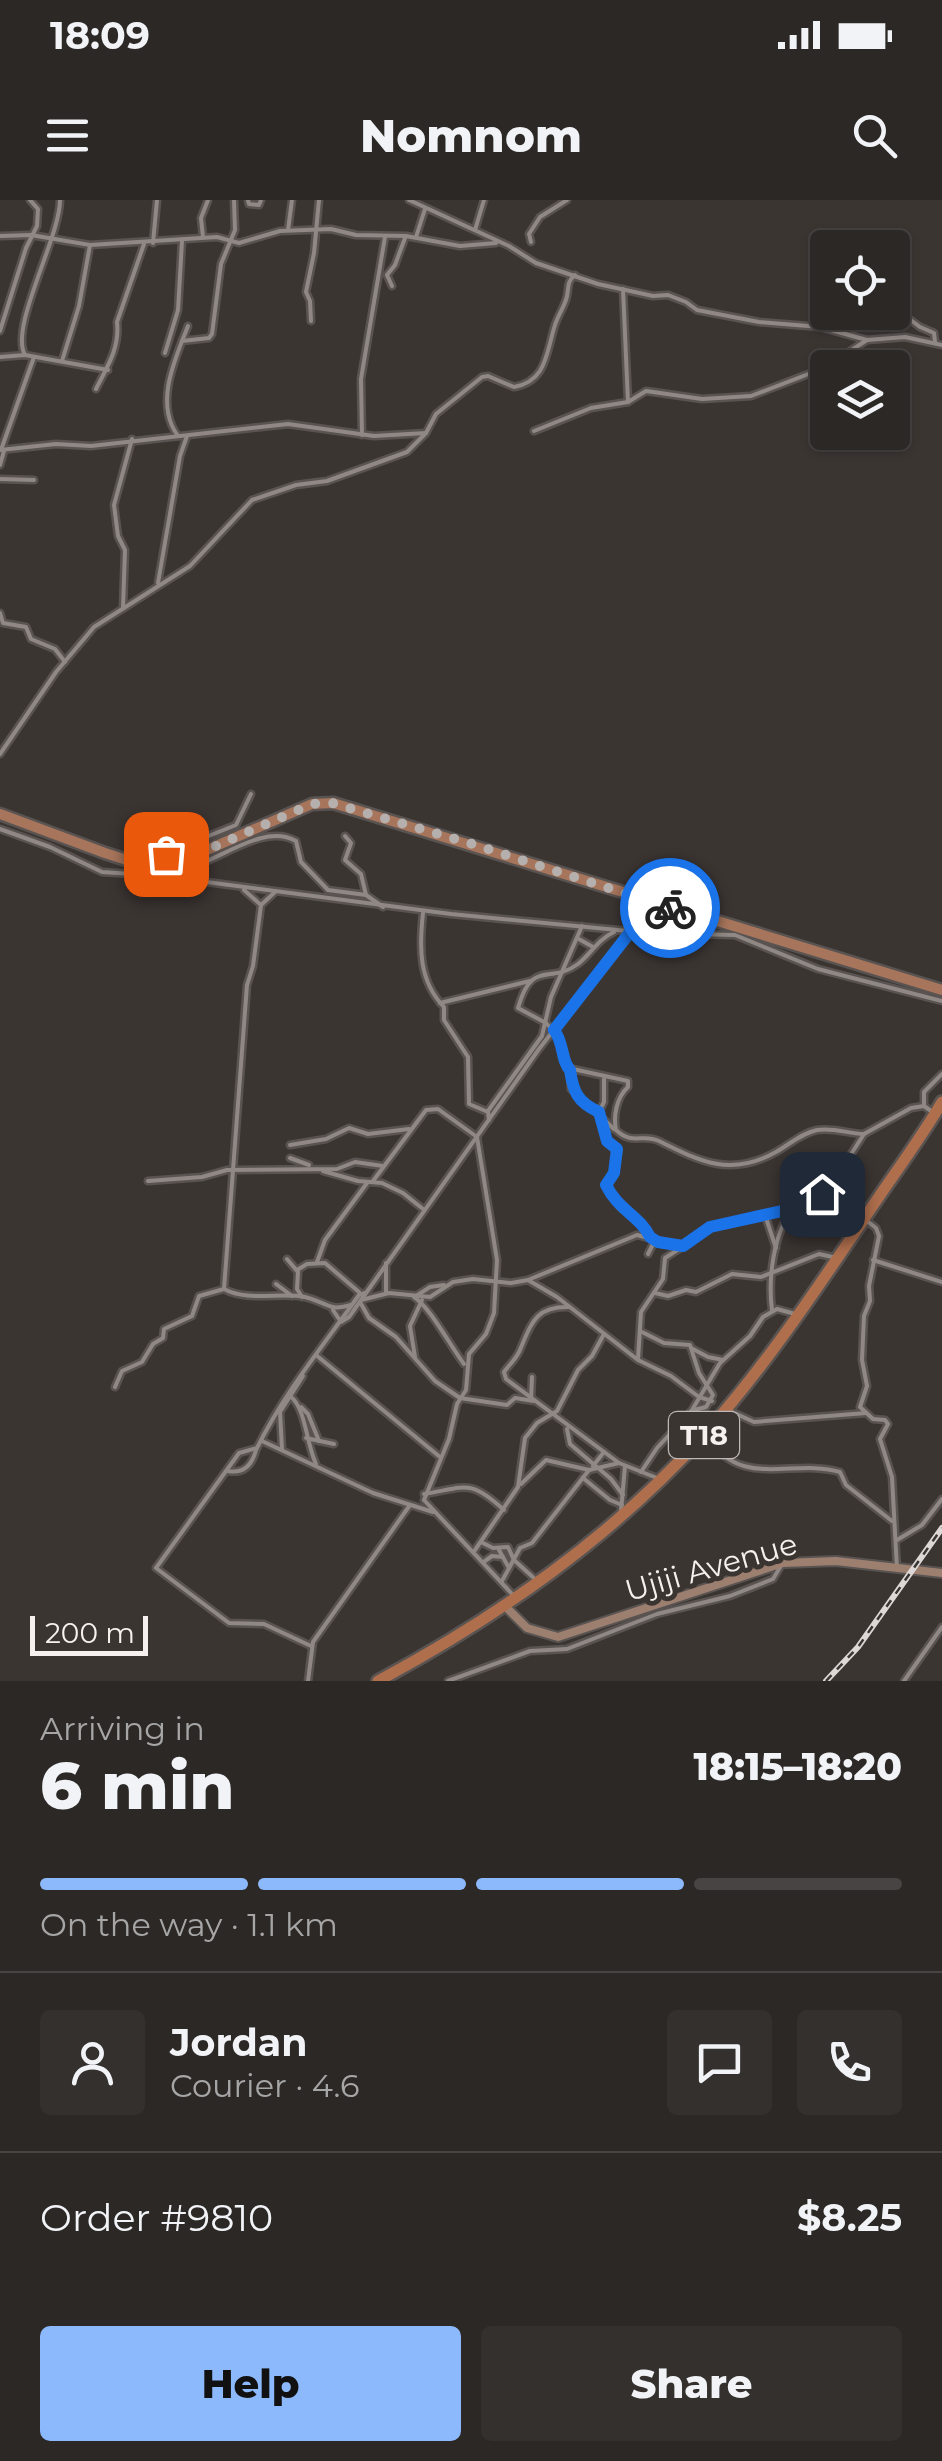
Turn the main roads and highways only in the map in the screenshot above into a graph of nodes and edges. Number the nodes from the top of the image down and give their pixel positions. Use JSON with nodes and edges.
{"nodes":[{"id":1,"x":0,"y":814,"type":"edge"},
{"id":2,"x":942,"y":990,"type":"edge"},
{"id":3,"x":934,"y":1107,"type":"edge"},
{"id":4,"x":942,"y":1573,"type":"edge"},
{"id":5,"x":511,"y":1602,"type":"junction"},
{"id":6,"x":378,"y":1681,"type":"edge"}],
"edges":[{"from":1,"to":2,"type":"main road"},
{"from":3,"to":5,"type":"highway","number":"T18"},
{"from":4,"to":5,"type":"main road","name":"Ujiji Avenue"},
{"from":5,"to":6,"type":"highway","number":"T18"}]}
